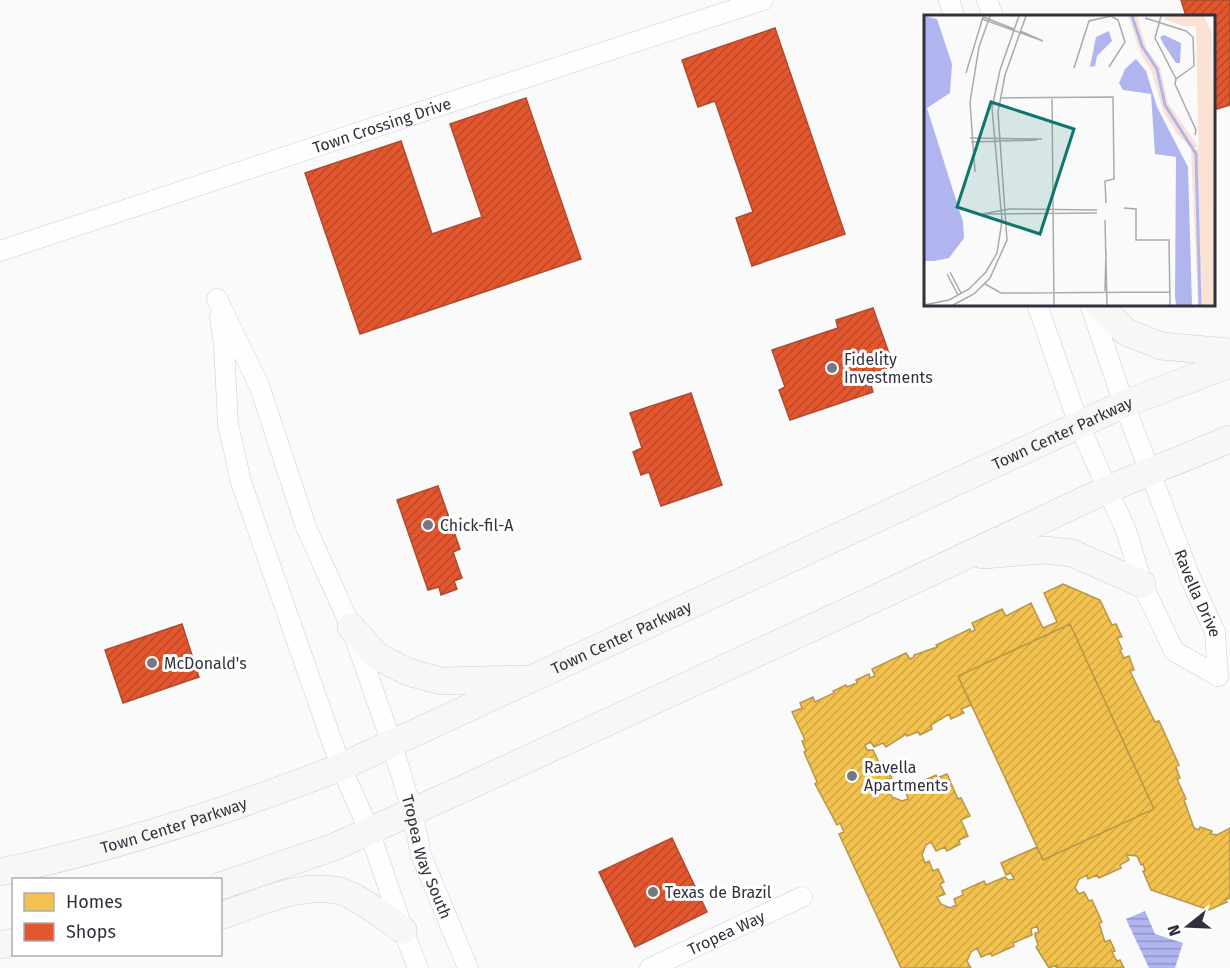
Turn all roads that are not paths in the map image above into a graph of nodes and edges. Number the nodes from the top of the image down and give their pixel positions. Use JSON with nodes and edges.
{"nodes":[{"id":1,"x":763,"y":0,"type":"edge"},
{"id":2,"x":949,"y":0,"type":"edge"},
{"id":3,"x":987,"y":0,"type":"edge"},
{"id":4,"x":954,"y":15,"type":"edge"},
{"id":5,"x":993,"y":15,"type":"edge"},
{"id":6,"x":0,"y":251,"type":"edge"},
{"id":7,"x":1038,"y":306,"type":"edge"},
{"id":8,"x":1091,"y":306,"type":"edge"},
{"id":9,"x":1100,"y":306,"type":"edge"},
{"id":10,"x":1230,"y":352,"type":"edge"},
{"id":11,"x":1230,"y":364,"type":"edge"},
{"id":12,"x":1124,"y":404,"type":"junction"},
{"id":13,"x":1079,"y":425,"type":"junction"},
{"id":14,"x":1230,"y":439,"type":"edge"},
{"id":15,"x":1149,"y":471,"type":"junction"},
{"id":16,"x":1108,"y":489,"type":"junction"},
{"id":17,"x":967,"y":556,"type":"junction"},
{"id":18,"x":1142,"y":584,"type":"junction"},
{"id":19,"x":351,"y":627,"type":"junction"},
{"id":20,"x":533,"y":679,"type":"junction"},
{"id":21,"x":392,"y":744,"type":"junction"},
{"id":22,"x":341,"y":767,"type":"junction"},
{"id":23,"x":412,"y":811,"type":"junction"},
{"id":24,"x":369,"y":830,"type":"junction"},
{"id":25,"x":0,"y":873,"type":"edge"},
{"id":26,"x":222,"y":885,"type":"edge"},
{"id":27,"x":802,"y":897,"type":"dead end"},
{"id":28,"x":222,"y":915,"type":"edge"},
{"id":29,"x":403,"y":930,"type":"junction"},
{"id":30,"x":418,"y":968,"type":"edge"},
{"id":31,"x":468,"y":968,"type":"edge"},
{"id":32,"x":650,"y":968,"type":"edge"}],
"edges":[{"from":1,"to":6,"type":"street","name":"Town Crossing Drive"},
{"from":2,"to":4,"type":"street"},
{"from":3,"to":5,"type":"street"},
{"from":7,"to":13,"type":"street","name":"Ravella Drive"},
{"from":8,"to":12,"type":"street"},
{"from":9,"to":10,"type":"main road"},
{"from":11,"to":12,"type":"main road","name":"Town Center Parkway"},
{"from":12,"to":13,"type":"main road","name":"Town Center Parkway"},
{"from":12,"to":15,"type":"street"},
{"from":13,"to":16,"type":"street","name":"Ravella Drive"},
{"from":13,"to":20,"type":"main road","name":"Town Center Parkway"},
{"from":14,"to":15,"type":"main road"},
{"from":15,"to":16,"type":"main road"},
{"from":15,"to":18,"type":"street","name":"Ravella Drive"},
{"from":16,"to":17,"type":"main road"},
{"from":16,"to":18,"type":"street","name":"Ravella Drive"},
{"from":17,"to":18,"type":"main road"},
{"from":17,"to":23,"type":"main road"},
{"from":19,"to":20,"type":"main road"},
{"from":19,"to":21,"type":"street","name":"Tropea Way South"},
{"from":19,"to":22,"type":"street","name":"Tropea Way South"},
{"from":20,"to":21,"type":"main road","name":"Town Center Parkway"},
{"from":21,"to":22,"type":"main road","name":"Town Center Parkway"},
{"from":21,"to":23,"type":"street","name":"Tropea Way South"},
{"from":22,"to":24,"type":"street"},
{"from":22,"to":25,"type":"main road","name":"Town Center Parkway"},
{"from":23,"to":24,"type":"main road"},
{"from":23,"to":31,"type":"street","name":"Tropea Way South"},
{"from":24,"to":26,"type":"main road"},
{"from":24,"to":29,"type":"street"},
{"from":27,"to":32,"type":"street","name":"Tropea Way"},
{"from":28,"to":29,"type":"main road"},
{"from":29,"to":30,"type":"street"}]}
